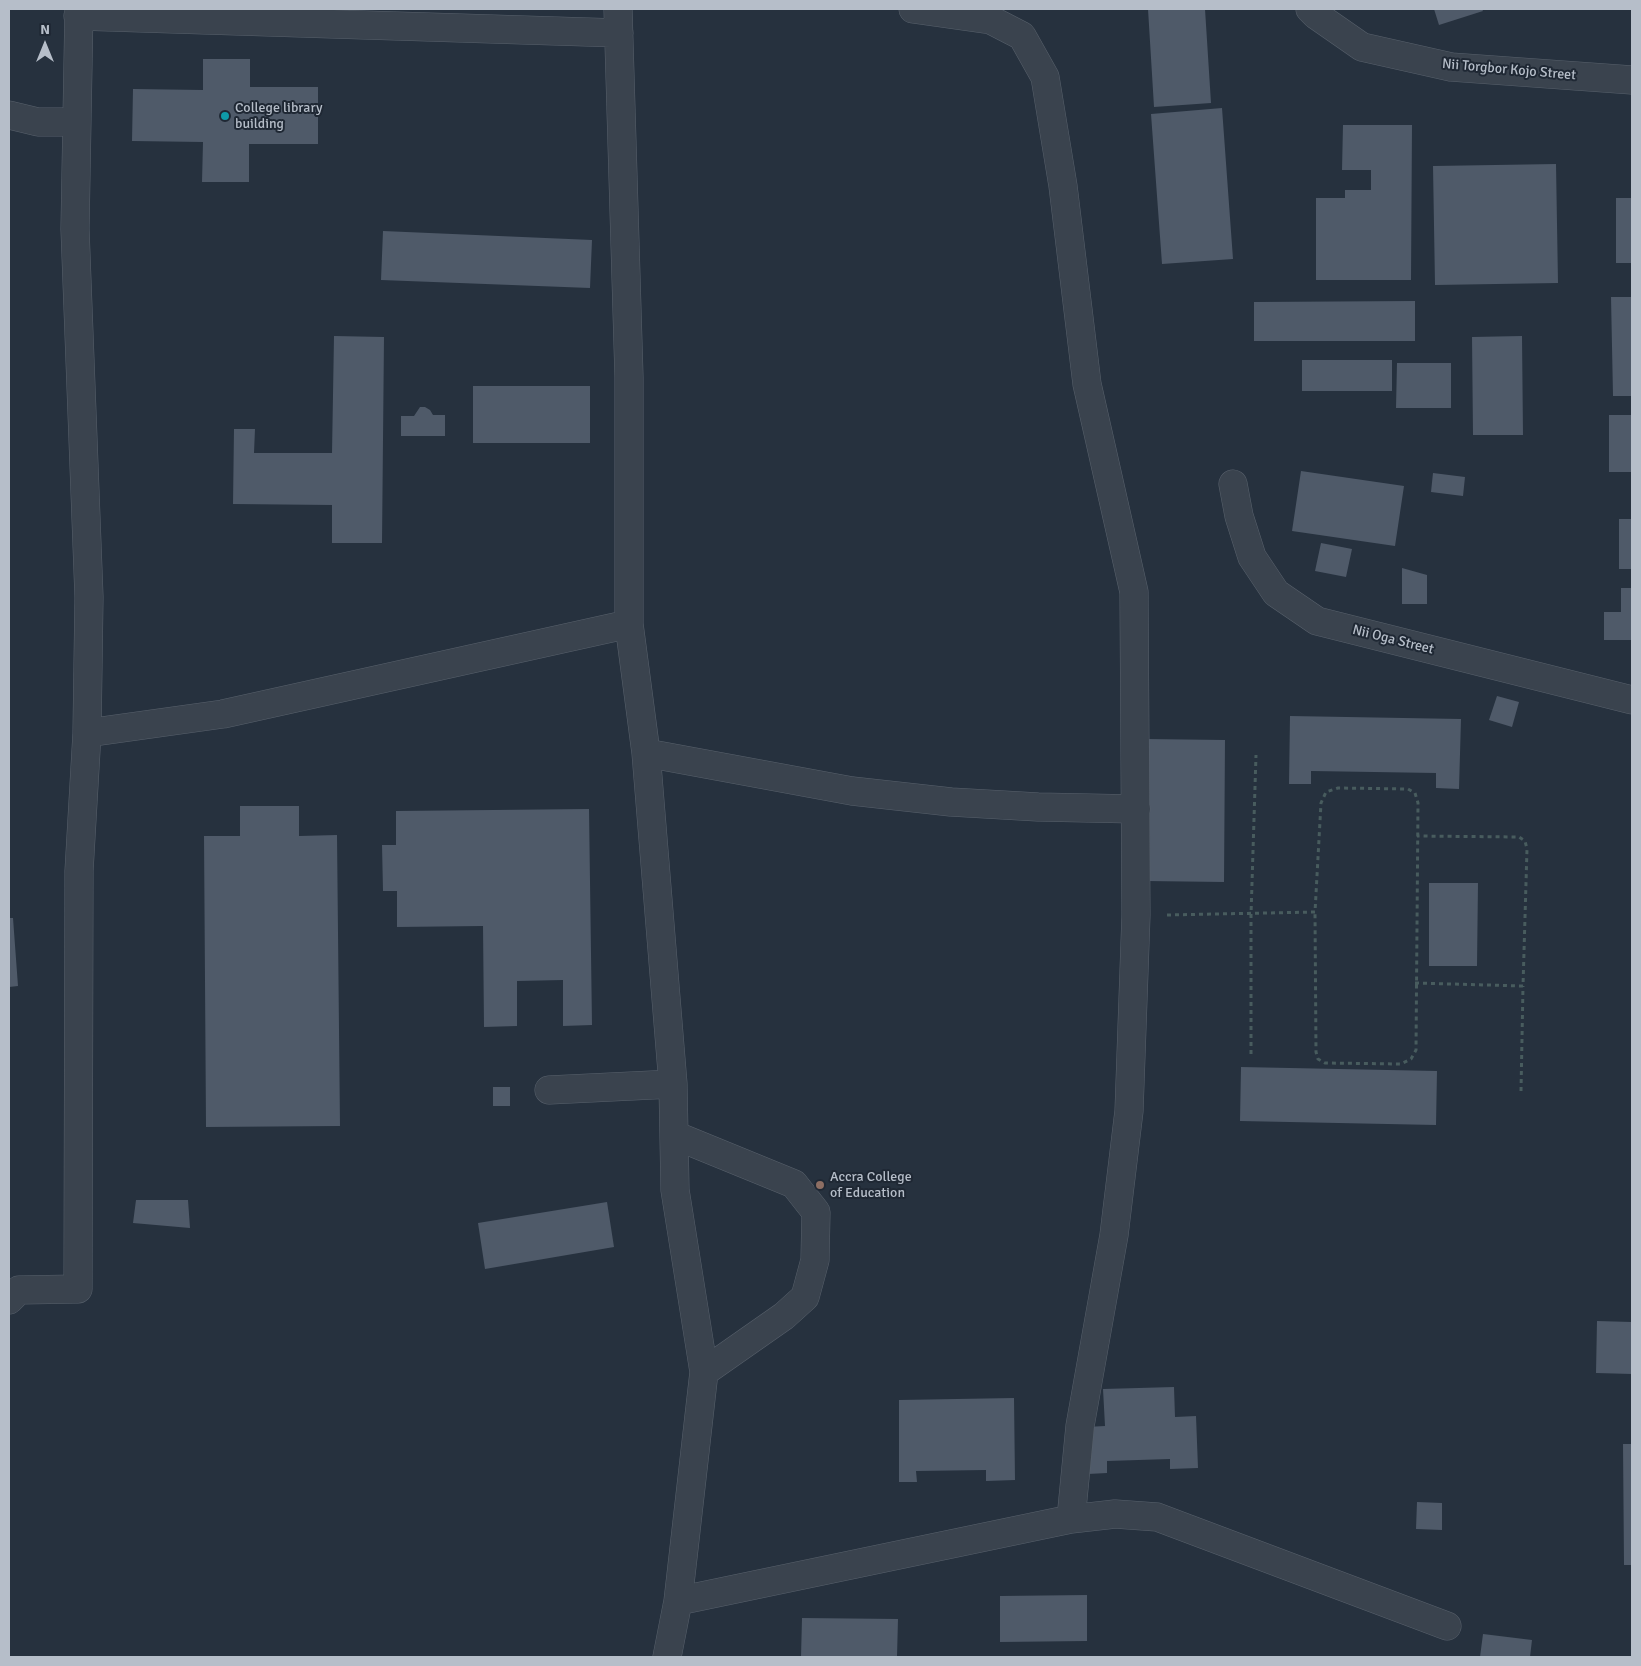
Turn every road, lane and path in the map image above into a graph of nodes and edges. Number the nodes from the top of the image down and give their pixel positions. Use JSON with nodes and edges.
{"nodes":[{"id":1,"x":913,"y":9,"type":"edge"},
{"id":2,"x":1310,"y":9,"type":"edge"},
{"id":3,"x":78,"y":12,"type":"edge"},
{"id":4,"x":619,"y":21,"type":"edge"},
{"id":5,"x":1632,"y":80,"type":"edge"},
{"id":6,"x":9,"y":115,"type":"edge"},
{"id":7,"x":77,"y":122,"type":"junction"},
{"id":8,"x":1233,"y":484,"type":"dead end"},
{"id":9,"x":629,"y":624,"type":"junction"},
{"id":10,"x":1632,"y":700,"type":"edge"},
{"id":11,"x":87,"y":732,"type":"junction"},
{"id":12,"x":646,"y":753,"type":"junction"},
{"id":13,"x":1256,"y":755,"type":"dead end"},
{"id":14,"x":1136,"y":808,"type":"junction"},
{"id":15,"x":1417,"y":836,"type":"junction"},
{"id":16,"x":1315,"y":912,"type":"junction"},
{"id":17,"x":1136,"y":915,"type":"junction"},
{"id":18,"x":1251,"y":915,"type":"junction"},
{"id":19,"x":1415,"y":983,"type":"junction"},
{"id":20,"x":1523,"y":986,"type":"junction"},
{"id":21,"x":1251,"y":1054,"type":"dead end"},
{"id":22,"x":673,"y":1084,"type":"junction"},
{"id":23,"x":549,"y":1090,"type":"dead end"},
{"id":24,"x":1521,"y":1091,"type":"dead end"},
{"id":25,"x":674,"y":1135,"type":"junction"},
{"id":26,"x":9,"y":1300,"type":"edge"},
{"id":27,"x":704,"y":1372,"type":"junction"},
{"id":28,"x":1071,"y":1519,"type":"junction"},
{"id":29,"x":678,"y":1601,"type":"junction"},
{"id":30,"x":1447,"y":1626,"type":"dead end"},
{"id":31,"x":667,"y":1657,"type":"edge"}],
"edges":[{"from":1,"to":14,"type":"street"},
{"from":2,"to":5,"type":"street","name":"Nii Torgbor Kojo Street"},
{"from":3,"to":4,"type":"street"},
{"from":3,"to":7,"type":"street"},
{"from":4,"to":9,"type":"street"},
{"from":6,"to":7,"type":"street"},
{"from":7,"to":11,"type":"street"},
{"from":8,"to":10,"type":"street","name":"Nii Oga Street"},
{"from":9,"to":11,"type":"street"},
{"from":9,"to":12,"type":"street"},
{"from":11,"to":26,"type":"street"},
{"from":12,"to":14,"type":"street"},
{"from":12,"to":22,"type":"street"},
{"from":13,"to":18,"type":"path"},
{"from":14,"to":17,"type":"street"},
{"from":15,"to":16,"type":"path"},
{"from":15,"to":19,"type":"path"},
{"from":15,"to":20,"type":"path"},
{"from":16,"to":18,"type":"path"},
{"from":16,"to":19,"type":"path"},
{"from":17,"to":18,"type":"path"},
{"from":17,"to":28,"type":"street"},
{"from":18,"to":21,"type":"path"},
{"from":19,"to":20,"type":"path"},
{"from":20,"to":24,"type":"path"},
{"from":22,"to":23,"type":"street"},
{"from":22,"to":25,"type":"street"},
{"from":25,"to":27,"type":"street"},
{"from":25,"to":27,"type":"street"},
{"from":27,"to":29,"type":"street"},
{"from":28,"to":29,"type":"street"},
{"from":28,"to":30,"type":"street"},
{"from":29,"to":31,"type":"street"}]}
